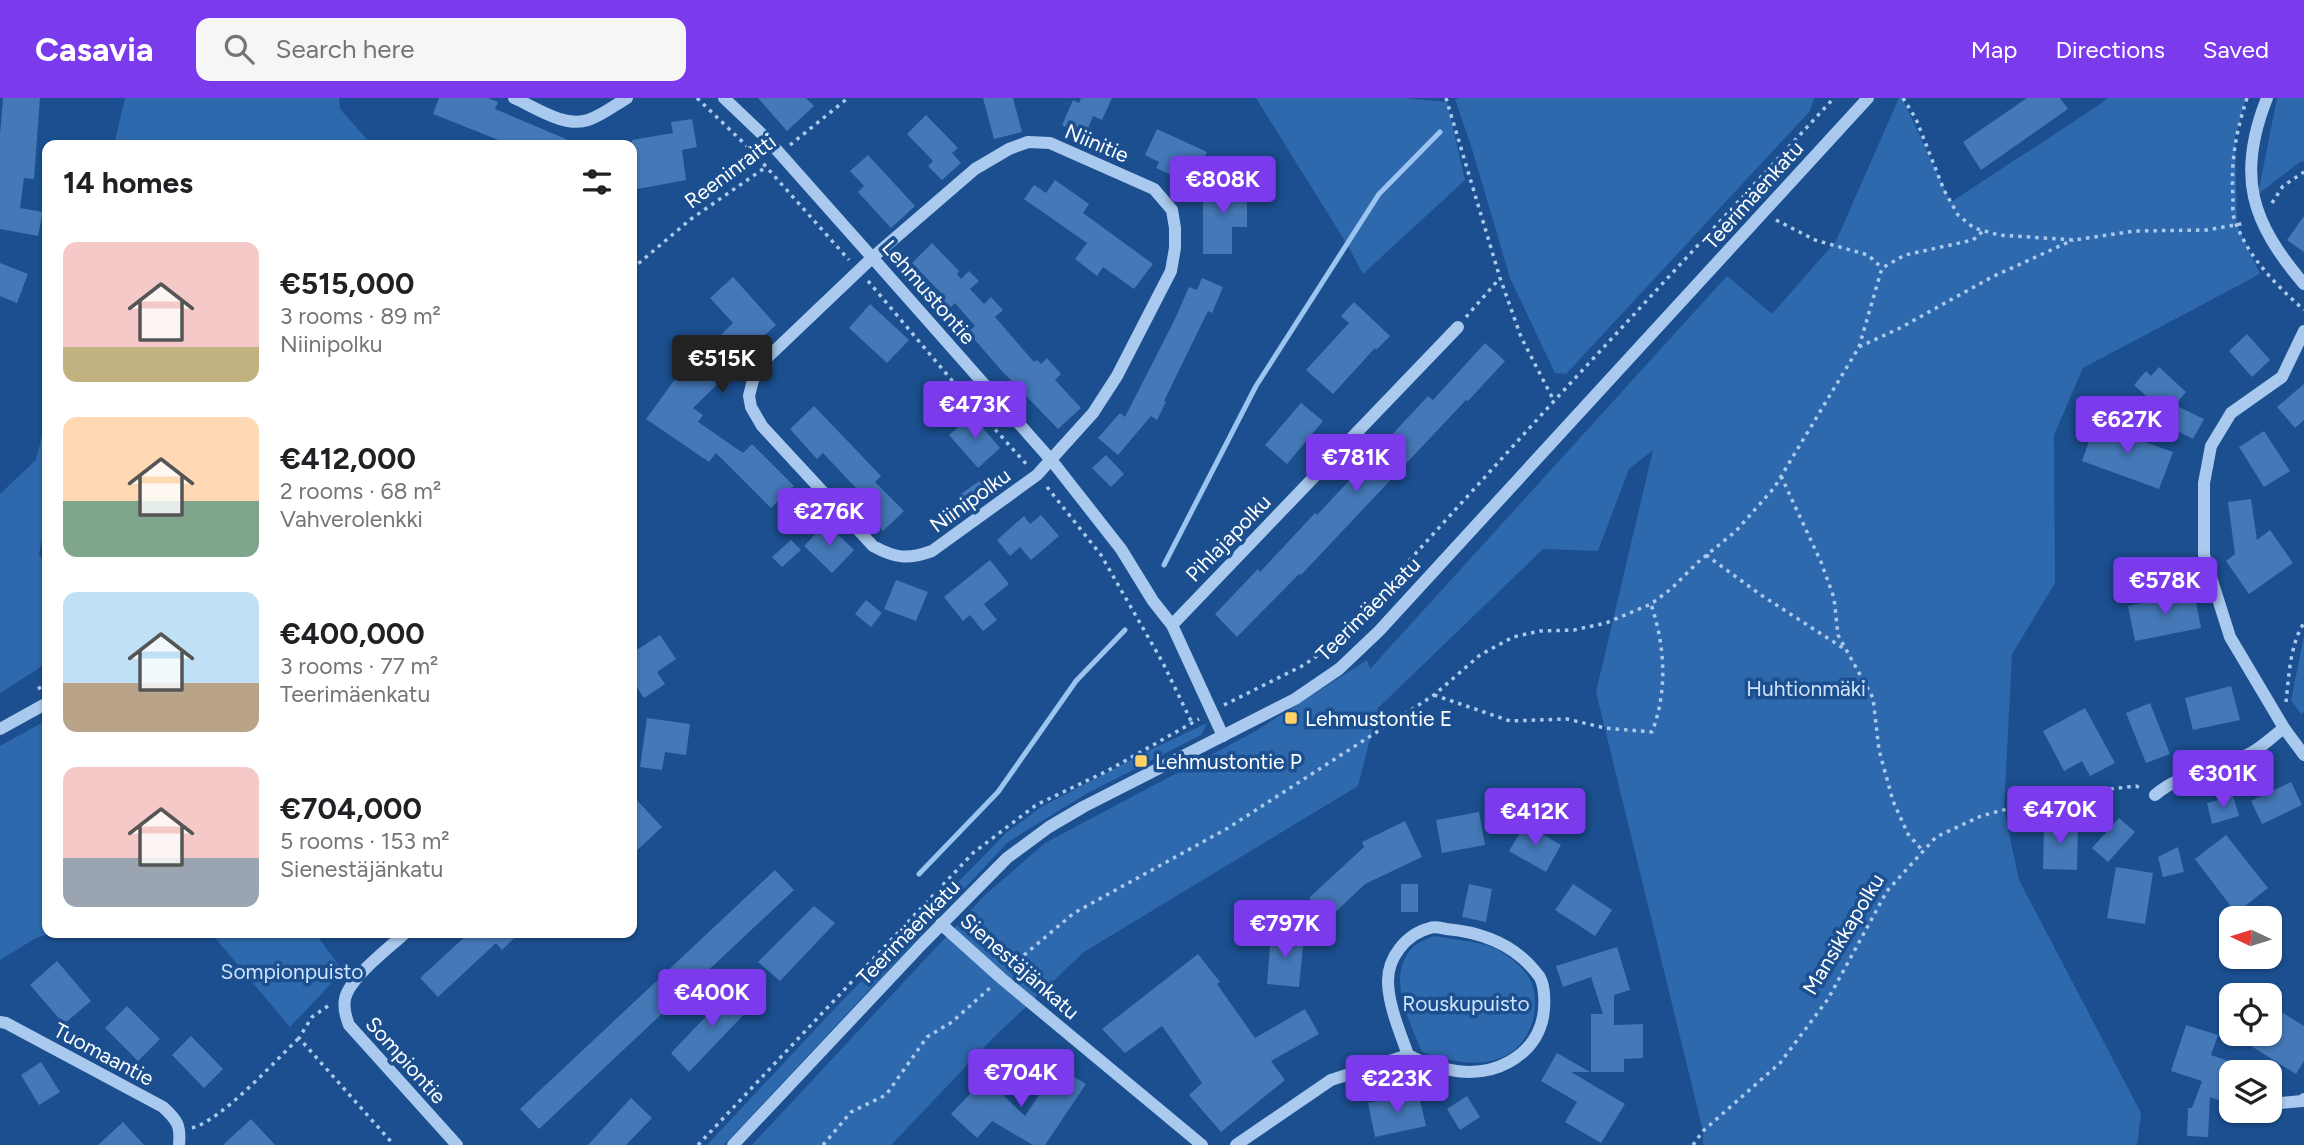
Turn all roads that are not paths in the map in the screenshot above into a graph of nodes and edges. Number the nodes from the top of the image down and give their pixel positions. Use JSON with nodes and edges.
{"nodes":[{"id":1,"x":514,"y":98,"type":"edge"},
{"id":2,"x":627,"y":98,"type":"edge"},
{"id":3,"x":724,"y":98,"type":"edge"},
{"id":4,"x":1868,"y":98,"type":"edge"},
{"id":5,"x":2267,"y":98,"type":"edge"},
{"id":6,"x":873,"y":257,"type":"junction"},
{"id":7,"x":2304,"y":284,"type":"edge"},
{"id":8,"x":1458,"y":327,"type":"road end"},
{"id":9,"x":2304,"y":331,"type":"edge"},
{"id":10,"x":1052,"y":461,"type":"junction"},
{"id":11,"x":1172,"y":625,"type":"junction"},
{"id":12,"x":42,"y":706,"type":"edge"},
{"id":13,"x":2284,"y":728,"type":"junction"},
{"id":14,"x":0,"y":729,"type":"edge"},
{"id":15,"x":1223,"y":736,"type":"junction"},
{"id":16,"x":2304,"y":755,"type":"edge"},
{"id":17,"x":2155,"y":795,"type":"road end"},
{"id":18,"x":941,"y":924,"type":"junction"},
{"id":19,"x":400,"y":938,"type":"edge"},
{"id":20,"x":0,"y":1022,"type":"edge"},
{"id":21,"x":1408,"y":1055,"type":"junction"},
{"id":22,"x":2304,"y":1099,"type":"edge"},
{"id":23,"x":2282,"y":1103,"type":"edge"},
{"id":24,"x":178,"y":1145,"type":"edge"},
{"id":25,"x":457,"y":1145,"type":"edge"},
{"id":26,"x":733,"y":1145,"type":"edge"},
{"id":27,"x":1202,"y":1145,"type":"edge"},
{"id":28,"x":1236,"y":1145,"type":"edge"}],
"edges":[{"from":1,"to":2,"type":"street"},
{"from":3,"to":6,"type":"street","name":"Lehmustontie"},
{"from":4,"to":15,"type":"street","name":"Teerimäenkatu"},
{"from":5,"to":7,"type":"street"},
{"from":6,"to":10,"type":"street","name":"Lehmustontie"},
{"from":6,"to":10,"type":"street","name":"Niinipolku"},
{"from":6,"to":10,"type":"street","name":"Niinitie"},
{"from":8,"to":11,"type":"street","name":"Pihlajapolku"},
{"from":9,"to":13,"type":"street"},
{"from":10,"to":11,"type":"street","name":"Lehmustontie"},
{"from":11,"to":15,"type":"street","name":"Lehmustontie"},
{"from":12,"to":14,"type":"street"},
{"from":13,"to":16,"type":"street"},
{"from":13,"to":17,"type":"street"},
{"from":15,"to":18,"type":"street","name":"Teerimäenkatu"},
{"from":18,"to":26,"type":"street","name":"Teerimäenkatu"},
{"from":18,"to":27,"type":"street","name":"Sienestäjänkatu"},
{"from":19,"to":25,"type":"street","name":"Sompiontie"},
{"from":20,"to":24,"type":"street","name":"Tuomaantie"},
{"from":21,"to":21,"type":"street"},
{"from":21,"to":28,"type":"street"},
{"from":22,"to":23,"type":"street"}]}
